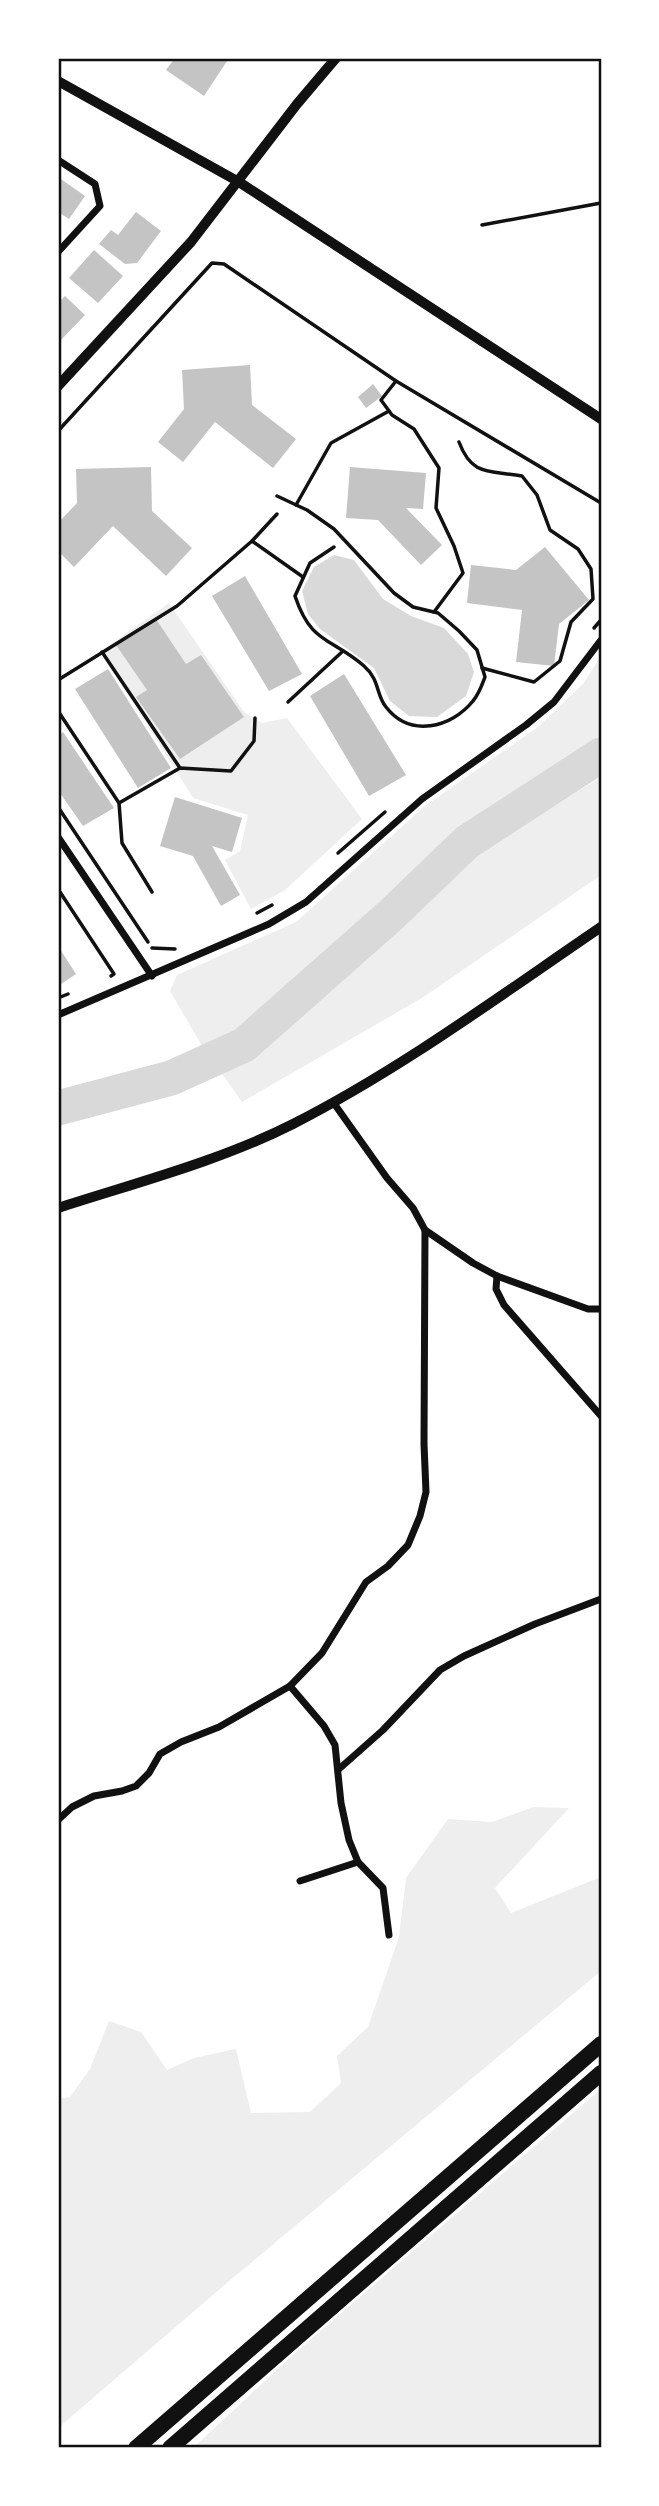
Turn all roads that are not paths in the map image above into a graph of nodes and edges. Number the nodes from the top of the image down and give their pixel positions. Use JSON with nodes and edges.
{"nodes":[{"id":1,"x":335,"y":58,"type":"edge"},
{"id":2,"x":58,"y":81,"type":"edge"},
{"id":3,"x":58,"y":160,"type":"edge"},
{"id":4,"x":239,"y":182,"type":"junction"},
{"id":5,"x":58,"y":252,"type":"edge"},
{"id":6,"x":58,"y":386,"type":"edge"},
{"id":7,"x":601,"y":419,"type":"edge"},
{"id":8,"x":601,"y":640,"type":"edge"},
{"id":9,"x":58,"y":836,"type":"edge"},
{"id":10,"x":601,"y":927,"type":"edge"},
{"id":11,"x":152,"y":976,"type":"junction"},
{"id":12,"x":58,"y":1015,"type":"edge"},
{"id":13,"x":333,"y":1102,"type":"junction"},
{"id":14,"x":58,"y":1208,"type":"edge"},
{"id":15,"x":425,"y":1230,"type":"junction"},
{"id":16,"x":497,"y":1276,"type":"junction"},
{"id":17,"x":598,"y":1309,"type":"edge"},
{"id":18,"x":601,"y":1317,"type":"edge"},
{"id":19,"x":601,"y":1416,"type":"edge"},
{"id":20,"x":601,"y":1599,"type":"edge"},
{"id":21,"x":290,"y":1686,"type":"junction"},
{"id":22,"x":339,"y":1769,"type":"junction"},
{"id":23,"x":58,"y":1820,"type":"edge"},
{"id":24,"x":358,"y":1862,"type":"junction"},
{"id":25,"x":300,"y":1881,"type":"dead end"},
{"id":26,"x":389,"y":1935,"type":"dead end"},
{"id":27,"x":601,"y":2044,"type":"edge"},
{"id":28,"x":601,"y":2073,"type":"edge"},
{"id":29,"x":136,"y":2448,"type":"edge"},
{"id":30,"x":170,"y":2448,"type":"edge"}],
"edges":[{"from":1,"to":4,"type":"street"},
{"from":2,"to":4,"type":"street"},
{"from":3,"to":5,"type":"street"},
{"from":4,"to":6,"type":"street"},
{"from":4,"to":7,"type":"street"},
{"from":8,"to":11,"type":"street"},
{"from":9,"to":11,"type":"street"},
{"from":10,"to":13,"type":"street"},
{"from":11,"to":12,"type":"street"},
{"from":13,"to":14,"type":"street"},
{"from":13,"to":15,"type":"street"},
{"from":15,"to":16,"type":"street"},
{"from":15,"to":21,"type":"street"},
{"from":16,"to":17,"type":"street"},
{"from":16,"to":19,"type":"street"},
{"from":17,"to":18,"type":"street"},
{"from":20,"to":22,"type":"street"},
{"from":21,"to":22,"type":"street"},
{"from":21,"to":23,"type":"street"},
{"from":22,"to":24,"type":"street"},
{"from":24,"to":25,"type":"street"},
{"from":24,"to":26,"type":"street"},
{"from":27,"to":29,"type":"highway"},
{"from":28,"to":30,"type":"highway"}]}
